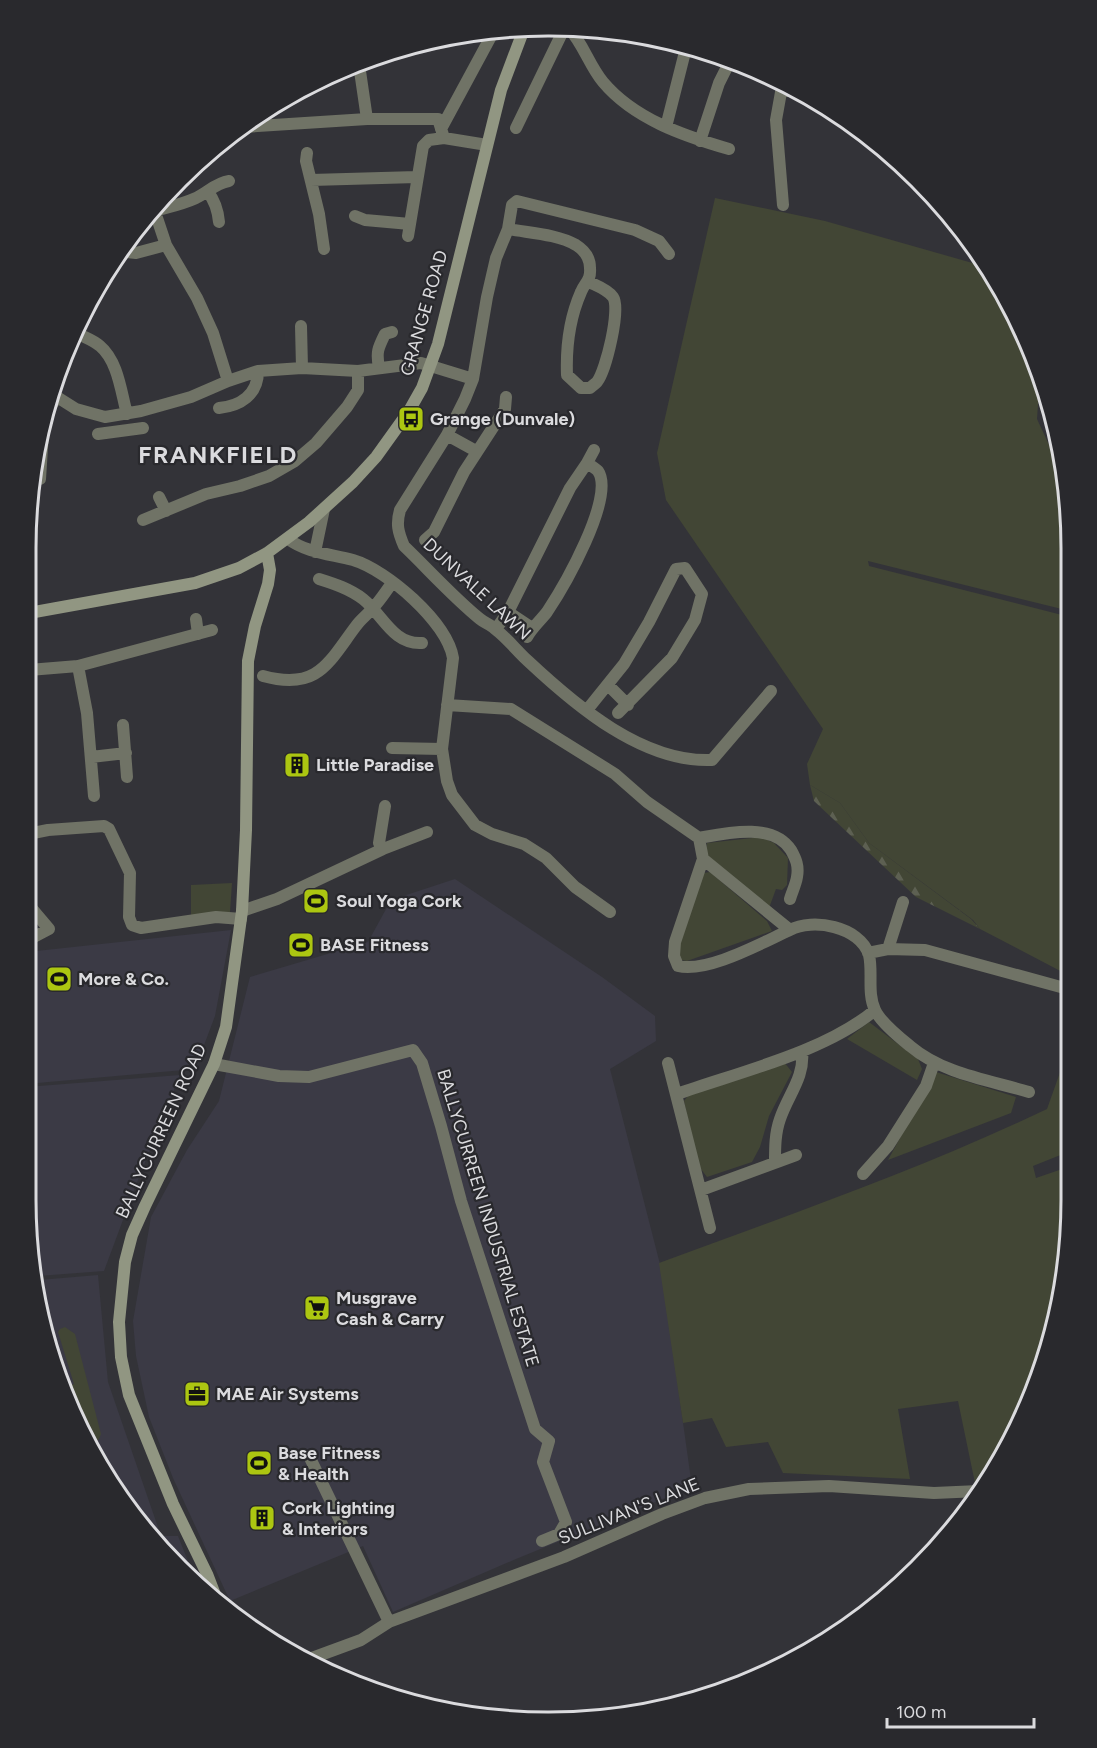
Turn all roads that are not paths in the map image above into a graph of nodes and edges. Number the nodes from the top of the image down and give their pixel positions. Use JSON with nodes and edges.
{"nodes":[{"id":1,"x":562,"y":36,"type":"edge"},
{"id":2,"x":521,"y":37,"type":"edge"},
{"id":3,"x":577,"y":37,"type":"edge"},
{"id":4,"x":490,"y":39,"type":"edge"},
{"id":5,"x":684,"y":54,"type":"edge"},
{"id":6,"x":726,"y":68,"type":"edge"},
{"id":7,"x":360,"y":72,"type":"edge"},
{"id":8,"x":781,"y":92,"type":"edge"},
{"id":9,"x":368,"y":119,"type":"junction"},
{"id":10,"x":259,"y":126,"type":"edge"},
{"id":11,"x":666,"y":127,"type":"junction"},
{"id":12,"x":516,"y":128,"type":"dead end"},
{"id":13,"x":442,"y":134,"type":"junction"},
{"id":14,"x":700,"y":141,"type":"junction"},
{"id":15,"x":487,"y":145,"type":"junction"},
{"id":16,"x":729,"y":149,"type":"dead end"},
{"id":17,"x":307,"y":153,"type":"dead end"},
{"id":18,"x":417,"y":177,"type":"junction"},
{"id":19,"x":311,"y":180,"type":"junction"},
{"id":20,"x":229,"y":181,"type":"dead end"},
{"id":21,"x":208,"y":192,"type":"junction"},
{"id":22,"x":783,"y":205,"type":"dead end"},
{"id":23,"x":166,"y":207,"type":"edge"},
{"id":24,"x":355,"y":216,"type":"dead end"},
{"id":25,"x":157,"y":219,"type":"edge"},
{"id":26,"x":219,"y":222,"type":"dead end"},
{"id":27,"x":508,"y":229,"type":"junction"},
{"id":28,"x":166,"y":245,"type":"junction"},
{"id":29,"x":324,"y":249,"type":"dead end"},
{"id":30,"x":131,"y":252,"type":"edge"},
{"id":31,"x":669,"y":254,"type":"dead end"},
{"id":32,"x":589,"y":282,"type":"junction"},
{"id":33,"x":301,"y":326,"type":"dead end"},
{"id":34,"x":392,"y":332,"type":"dead end"},
{"id":35,"x":83,"y":336,"type":"edge"},
{"id":36,"x":431,"y":366,"type":"junction"},
{"id":37,"x":302,"y":368,"type":"junction"},
{"id":38,"x":379,"y":368,"type":"junction"},
{"id":39,"x":258,"y":371,"type":"junction"},
{"id":40,"x":358,"y":371,"type":"junction"},
{"id":41,"x":472,"y":379,"type":"junction"},
{"id":42,"x":228,"y":381,"type":"junction"},
{"id":43,"x":506,"y":397,"type":"dead end"},
{"id":44,"x":58,"y":401,"type":"edge"},
{"id":45,"x":219,"y":408,"type":"dead end"},
{"id":46,"x":130,"y":413,"type":"junction"},
{"id":47,"x":98,"y":434,"type":"dead end"},
{"id":48,"x":447,"y":435,"type":"junction"},
{"id":49,"x":594,"y":450,"type":"dead end"},
{"id":50,"x":476,"y":451,"type":"junction"},
{"id":51,"x":586,"y":463,"type":"junction"},
{"id":52,"x":159,"y":497,"type":"dead end"},
{"id":53,"x":324,"y":509,"type":"junction"},
{"id":54,"x":166,"y":511,"type":"junction"},
{"id":55,"x":143,"y":520,"type":"dead end"},
{"id":56,"x":288,"y":539,"type":"junction"},
{"id":57,"x":425,"y":540,"type":"dead end"},
{"id":58,"x":315,"y":552,"type":"junction"},
{"id":59,"x":267,"y":553,"type":"junction"},
{"id":60,"x":319,"y":579,"type":"dead end"},
{"id":61,"x":392,"y":583,"type":"junction"},
{"id":62,"x":373,"y":609,"type":"junction"},
{"id":63,"x":36,"y":612,"type":"edge"},
{"id":64,"x":508,"y":612,"type":"junction"},
{"id":65,"x":196,"y":619,"type":"dead end"},
{"id":66,"x":496,"y":629,"type":"junction"},
{"id":67,"x":212,"y":630,"type":"dead end"},
{"id":68,"x":198,"y":634,"type":"junction"},
{"id":69,"x":422,"y":643,"type":"dead end"},
{"id":70,"x":78,"y":666,"type":"junction"},
{"id":71,"x":36,"y":669,"type":"edge"},
{"id":72,"x":263,"y":676,"type":"dead end"},
{"id":73,"x":608,"y":686,"type":"junction"},
{"id":74,"x":771,"y":691,"type":"dead end"},
{"id":75,"x":447,"y":705,"type":"junction"},
{"id":76,"x":587,"y":710,"type":"junction"},
{"id":77,"x":123,"y":726,"type":"dead end"},
{"id":78,"x":392,"y":748,"type":"dead end"},
{"id":79,"x":442,"y":749,"type":"junction"},
{"id":80,"x":126,"y":753,"type":"junction"},
{"id":81,"x":91,"y":757,"type":"junction"},
{"id":82,"x":128,"y":777,"type":"dead end"},
{"id":83,"x":94,"y":796,"type":"dead end"},
{"id":84,"x":385,"y":806,"type":"dead end"},
{"id":85,"x":36,"y":832,"type":"edge"},
{"id":86,"x":427,"y":832,"type":"dead end"},
{"id":87,"x":699,"y":838,"type":"junction"},
{"id":88,"x":383,"y":849,"type":"junction"},
{"id":89,"x":703,"y":859,"type":"junction"},
{"id":90,"x":790,"y":899,"type":"dead end"},
{"id":91,"x":903,"y":902,"type":"dead end"},
{"id":92,"x":610,"y":912,"type":"dead end"},
{"id":93,"x":36,"y":914,"type":"edge"},
{"id":94,"x":241,"y":915,"type":"junction"},
{"id":95,"x":790,"y":930,"type":"junction"},
{"id":96,"x":36,"y":936,"type":"edge"},
{"id":97,"x":888,"y":949,"type":"junction"},
{"id":98,"x":868,"y":953,"type":"junction"},
{"id":99,"x":1061,"y":987,"type":"edge"},
{"id":100,"x":875,"y":1010,"type":"junction"},
{"id":101,"x":802,"y":1051,"type":"junction"},
{"id":102,"x":668,"y":1063,"type":"dead end"},
{"id":103,"x":934,"y":1063,"type":"junction"},
{"id":104,"x":214,"y":1064,"type":"junction"},
{"id":105,"x":1029,"y":1092,"type":"dead end"},
{"id":106,"x":677,"y":1094,"type":"junction"},
{"id":107,"x":796,"y":1155,"type":"dead end"},
{"id":108,"x":775,"y":1162,"type":"junction"},
{"id":109,"x":863,"y":1174,"type":"dead end"},
{"id":110,"x":701,"y":1190,"type":"junction"},
{"id":111,"x":710,"y":1228,"type":"dead end"},
{"id":112,"x":311,"y":1460,"type":"dead end"},
{"id":113,"x":970,"y":1491,"type":"edge"},
{"id":114,"x":542,"y":1541,"type":"dead end"},
{"id":115,"x":211,"y":1585,"type":"edge"},
{"id":116,"x":389,"y":1622,"type":"junction"},
{"id":117,"x":317,"y":1656,"type":"edge"}],
"edges":[{"from":1,"to":12,"type":"street"},
{"from":2,"to":15,"type":"main road","name":"GRANGE ROAD"},
{"from":3,"to":11,"type":"street"},
{"from":4,"to":13,"type":"street"},
{"from":5,"to":11,"type":"street"},
{"from":6,"to":14,"type":"street"},
{"from":7,"to":9,"type":"street"},
{"from":8,"to":22,"type":"street"},
{"from":9,"to":10,"type":"street"},
{"from":9,"to":13,"type":"street"},
{"from":11,"to":14,"type":"street"},
{"from":13,"to":15,"type":"street"},
{"from":13,"to":18,"type":"street"},
{"from":14,"to":16,"type":"street"},
{"from":15,"to":36,"type":"main road","name":"GRANGE ROAD"},
{"from":17,"to":19,"type":"street"},
{"from":18,"to":19,"type":"street"},
{"from":18,"to":24,"type":"street"},
{"from":19,"to":29,"type":"street"},
{"from":20,"to":21,"type":"street"},
{"from":21,"to":23,"type":"street"},
{"from":21,"to":26,"type":"street"},
{"from":25,"to":28,"type":"street"},
{"from":27,"to":31,"type":"street","name":"DUNVALE LAWN"},
{"from":27,"to":32,"type":"street"},
{"from":27,"to":41,"type":"street","name":"DUNVALE LAWN"},
{"from":28,"to":30,"type":"street"},
{"from":28,"to":42,"type":"street"},
{"from":32,"to":32,"type":"street"},
{"from":33,"to":37,"type":"street"},
{"from":34,"to":38,"type":"street"},
{"from":35,"to":46,"type":"street"},
{"from":36,"to":38,"type":"street"},
{"from":36,"to":41,"type":"street"},
{"from":36,"to":53,"type":"main road","name":"GRANGE ROAD"},
{"from":37,"to":39,"type":"street"},
{"from":37,"to":40,"type":"street"},
{"from":38,"to":40,"type":"street"},
{"from":39,"to":42,"type":"street"},
{"from":39,"to":45,"type":"street"},
{"from":40,"to":54,"type":"street"},
{"from":41,"to":48,"type":"street","name":"DUNVALE LAWN"},
{"from":42,"to":46,"type":"street"},
{"from":43,"to":50,"type":"street"},
{"from":44,"to":46,"type":"street"},
{"from":46,"to":47,"type":"street"},
{"from":48,"to":50,"type":"street"},
{"from":48,"to":66,"type":"street","name":"DUNVALE LAWN"},
{"from":49,"to":51,"type":"street"},
{"from":50,"to":57,"type":"street"},
{"from":51,"to":64,"type":"street"},
{"from":51,"to":64,"type":"street"},
{"from":52,"to":54,"type":"street"},
{"from":53,"to":56,"type":"main road","name":"GRANGE ROAD"},
{"from":53,"to":58,"type":"street"},
{"from":54,"to":55,"type":"street"},
{"from":56,"to":58,"type":"street"},
{"from":56,"to":59,"type":"main road","name":"GRANGE ROAD"},
{"from":58,"to":61,"type":"street"},
{"from":59,"to":63,"type":"main road","name":"GRANGE ROAD"},
{"from":59,"to":94,"type":"main road","name":"BALLYCURREEN ROAD"},
{"from":60,"to":62,"type":"street"},
{"from":61,"to":62,"type":"street"},
{"from":61,"to":75,"type":"street"},
{"from":62,"to":69,"type":"street"},
{"from":62,"to":72,"type":"street"},
{"from":64,"to":66,"type":"street"},
{"from":65,"to":68,"type":"street"},
{"from":66,"to":76,"type":"street","name":"DUNVALE LAWN"},
{"from":67,"to":68,"type":"street"},
{"from":68,"to":70,"type":"street"},
{"from":70,"to":71,"type":"street"},
{"from":70,"to":81,"type":"street"},
{"from":73,"to":73,"type":"street"},
{"from":73,"to":76,"type":"street"},
{"from":74,"to":76,"type":"street","name":"DUNVALE LAWN"},
{"from":75,"to":79,"type":"street"},
{"from":75,"to":87,"type":"street"},
{"from":77,"to":80,"type":"street"},
{"from":78,"to":79,"type":"street"},
{"from":79,"to":92,"type":"street"},
{"from":80,"to":81,"type":"street"},
{"from":80,"to":82,"type":"street"},
{"from":81,"to":83,"type":"street"},
{"from":84,"to":88,"type":"street"},
{"from":85,"to":94,"type":"street"},
{"from":86,"to":88,"type":"street"},
{"from":87,"to":89,"type":"street"},
{"from":87,"to":90,"type":"street"},
{"from":88,"to":94,"type":"street"},
{"from":89,"to":95,"type":"street"},
{"from":89,"to":95,"type":"street"},
{"from":91,"to":97,"type":"street"},
{"from":93,"to":96,"type":"street"},
{"from":94,"to":104,"type":"main road","name":"BALLYCURREEN ROAD"},
{"from":95,"to":98,"type":"street"},
{"from":97,"to":98,"type":"street"},
{"from":97,"to":99,"type":"street"},
{"from":98,"to":100,"type":"street"},
{"from":100,"to":101,"type":"street"},
{"from":100,"to":103,"type":"street"},
{"from":101,"to":106,"type":"street"},
{"from":101,"to":108,"type":"street"},
{"from":102,"to":106,"type":"street"},
{"from":103,"to":105,"type":"street"},
{"from":103,"to":109,"type":"street"},
{"from":104,"to":114,"type":"street","name":"BALLYCURREEN INDUSTRIAL ESTATE"},
{"from":104,"to":115,"type":"main road","name":"BALLYCURREEN ROAD"},
{"from":106,"to":110,"type":"street"},
{"from":107,"to":108,"type":"street"},
{"from":108,"to":110,"type":"street"},
{"from":110,"to":111,"type":"street"},
{"from":112,"to":116,"type":"street"},
{"from":113,"to":116,"type":"street","name":"SULLIVAN'S LANE"},
{"from":116,"to":117,"type":"street","name":"SULLIVAN'S LANE"}]}
